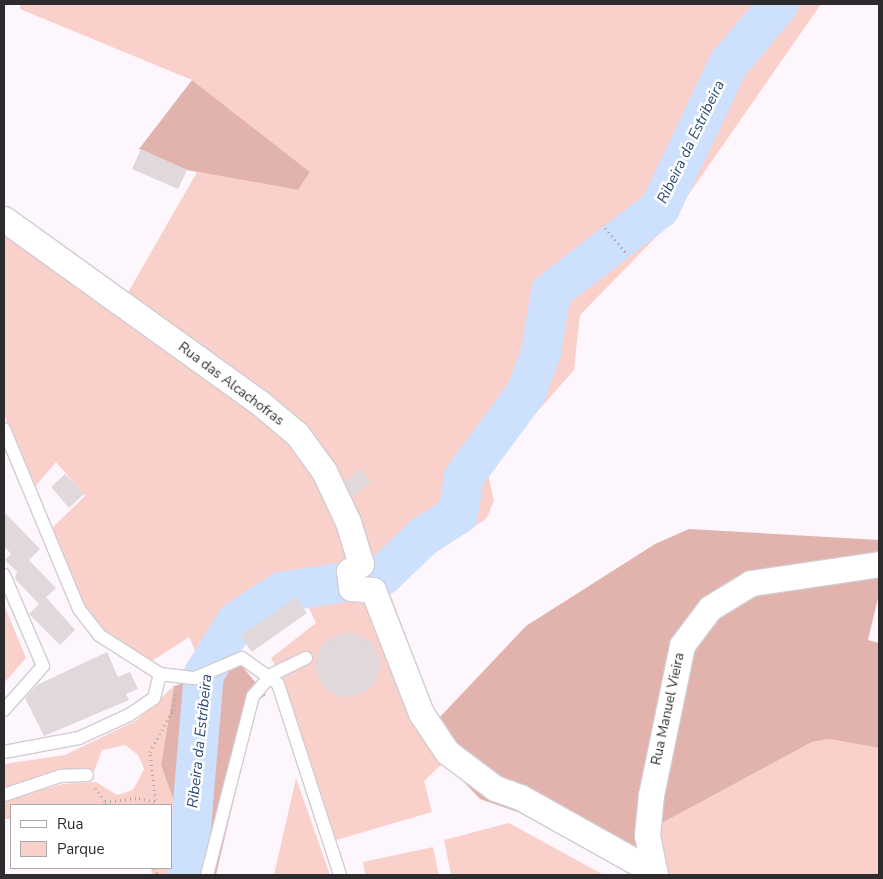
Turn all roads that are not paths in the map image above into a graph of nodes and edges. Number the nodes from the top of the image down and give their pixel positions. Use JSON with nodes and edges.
{"nodes":[{"id":1,"x":4,"y":218,"type":"edge"},
{"id":2,"x":4,"y":429,"type":"edge"},
{"id":3,"x":879,"y":564,"type":"edge"},
{"id":4,"x":4,"y":574,"type":"edge"},
{"id":5,"x":306,"y":658,"type":"dead end"},
{"id":6,"x":160,"y":674,"type":"junction"},
{"id":7,"x":270,"y":675,"type":"junction"},
{"id":8,"x":4,"y":710,"type":"edge"},
{"id":9,"x":4,"y":752,"type":"edge"},
{"id":10,"x":87,"y":775,"type":"road end"},
{"id":11,"x":4,"y":795,"type":"edge"},
{"id":12,"x":655,"y":874,"type":"edge"},
{"id":13,"x":207,"y":875,"type":"edge"},
{"id":14,"x":340,"y":875,"type":"edge"}],
"edges":[{"from":1,"to":12,"type":"street","name":"Rua das Alcachofras"},
{"from":2,"to":6,"type":"lane"},
{"from":3,"to":12,"type":"street","name":"Rua Manuel Vieira"},
{"from":4,"to":8,"type":"lane"},
{"from":5,"to":7,"type":"lane"},
{"from":6,"to":7,"type":"lane"},
{"from":6,"to":9,"type":"lane"},
{"from":7,"to":13,"type":"lane"},
{"from":7,"to":14,"type":"lane"},
{"from":10,"to":11,"type":"lane"}]}
